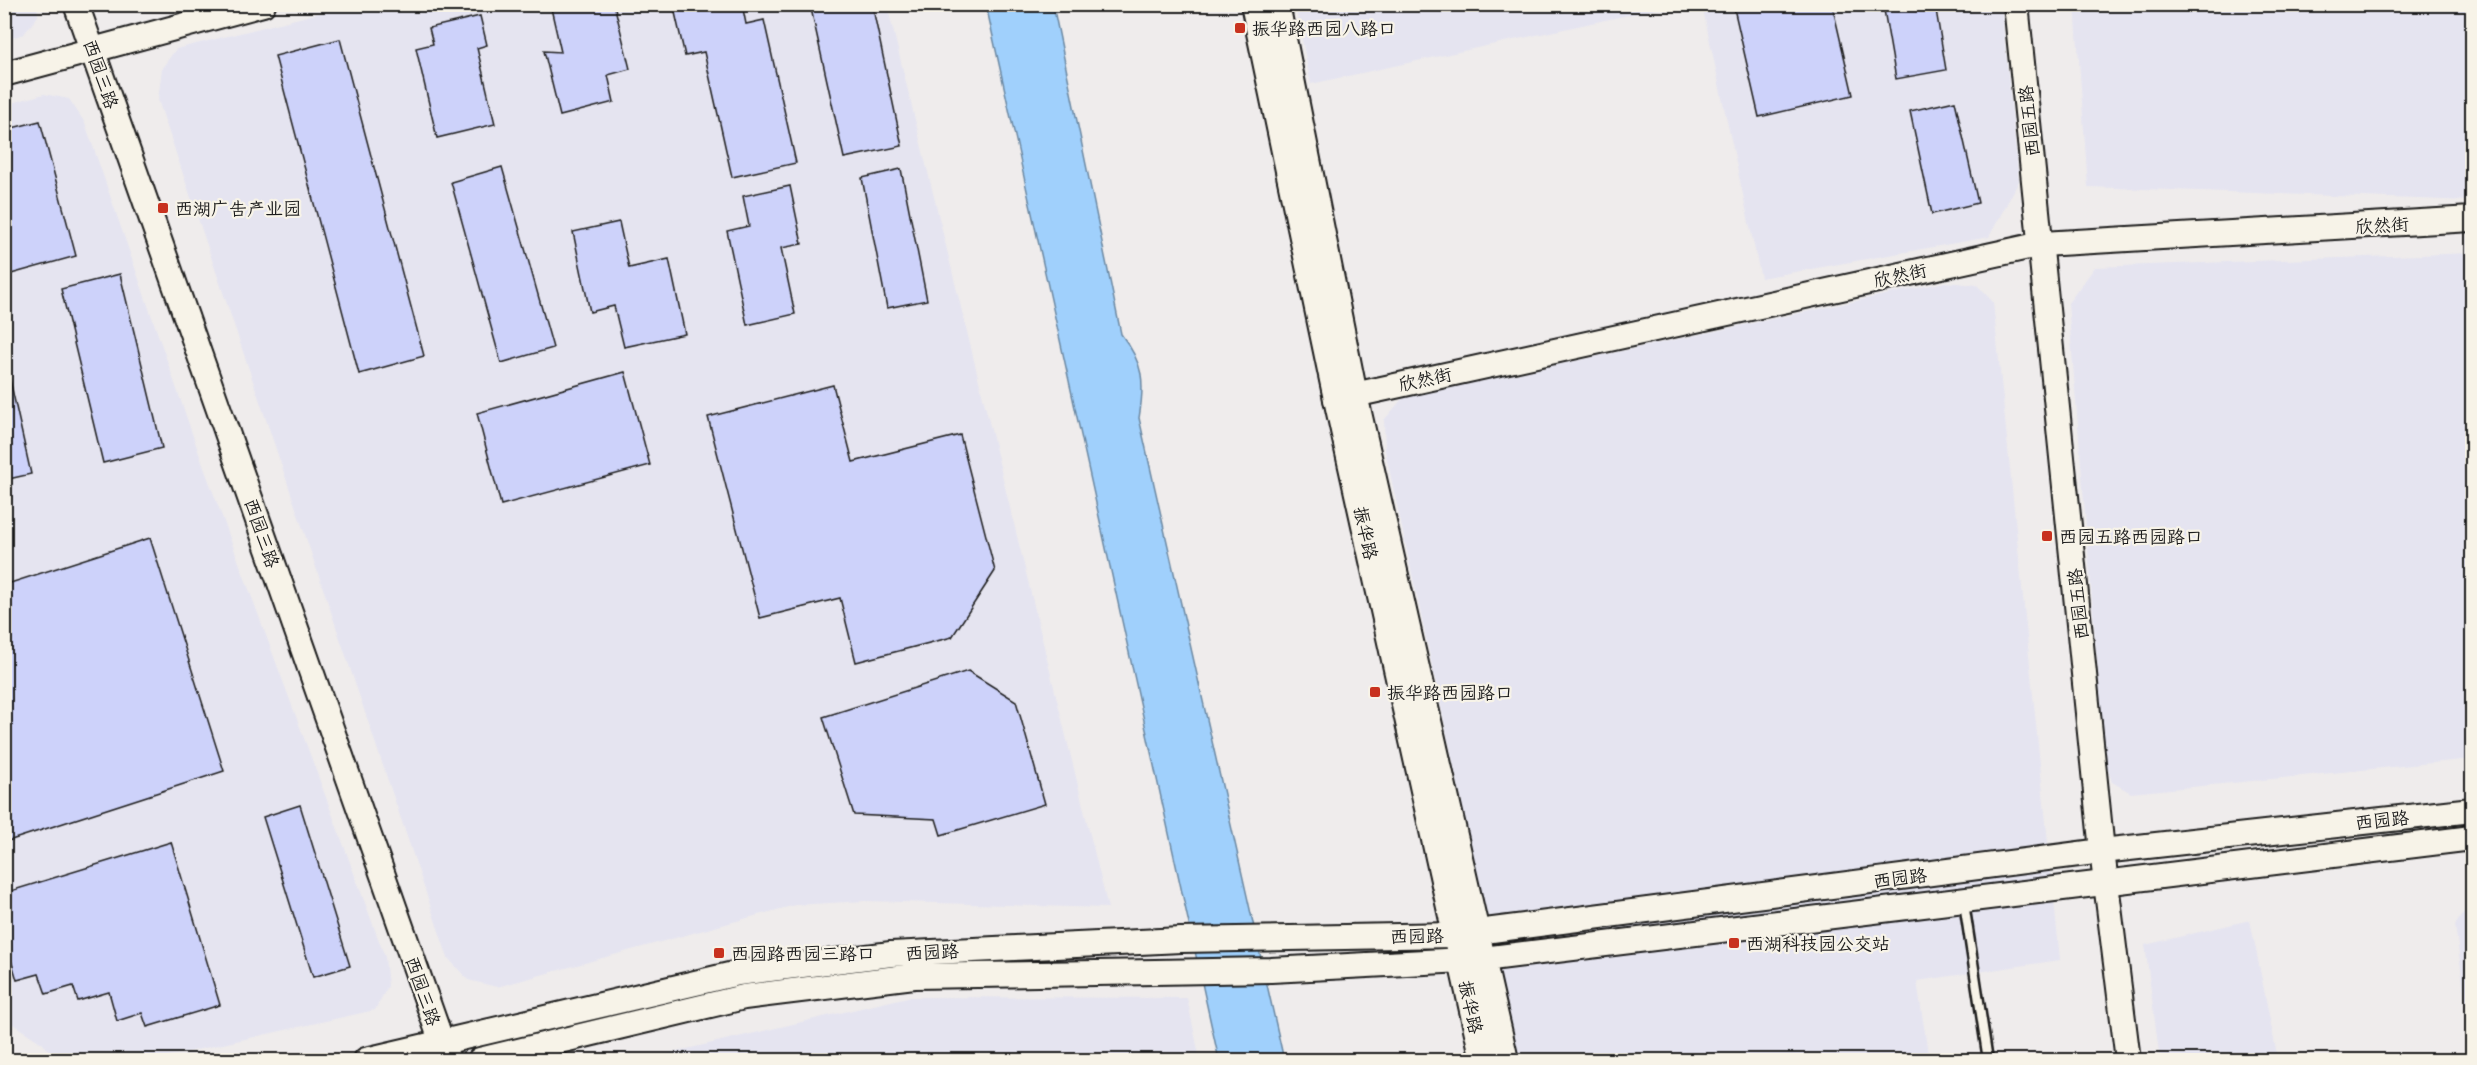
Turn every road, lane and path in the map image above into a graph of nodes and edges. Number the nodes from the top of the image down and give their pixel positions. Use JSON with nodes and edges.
{"nodes":[{"id":1,"x":76,"y":4,"type":"edge"},
{"id":2,"x":263,"y":4,"type":"edge"},
{"id":3,"x":1253,"y":4,"type":"edge"},
{"id":4,"x":1276,"y":4,"type":"edge"},
{"id":5,"x":2016,"y":4,"type":"edge"},
{"id":6,"x":92,"y":50,"type":"junction"},
{"id":7,"x":4,"y":74,"type":"edge"},
{"id":8,"x":2472,"y":219,"type":"edge"},
{"id":9,"x":2042,"y":244,"type":"junction"},
{"id":10,"x":1346,"y":397,"type":"junction"},
{"id":11,"x":2472,"y":810,"type":"edge"},
{"id":12,"x":2472,"y":838,"type":"edge"},
{"id":13,"x":2102,"y":851,"type":"junction"},
{"id":14,"x":2106,"y":882,"type":"junction"},
{"id":15,"x":1964,"y":900,"type":"junction"},
{"id":16,"x":1466,"y":934,"type":"junction"},
{"id":17,"x":1472,"y":960,"type":"junction"},
{"id":18,"x":445,"y":1051,"type":"edge"},
{"id":19,"x":366,"y":1060,"type":"edge"},
{"id":20,"x":480,"y":1060,"type":"edge"},
{"id":21,"x":1483,"y":1060,"type":"edge"},
{"id":22,"x":1506,"y":1060,"type":"edge"},
{"id":23,"x":1988,"y":1060,"type":"edge"},
{"id":24,"x":2128,"y":1060,"type":"edge"}],
"edges":[{"from":1,"to":6,"type":"main road","name":"西园三路"},
{"from":2,"to":6,"type":"main road"},
{"from":3,"to":10,"type":"main road","name":"振华路"},
{"from":4,"to":10,"type":"main road","name":"振华路"},
{"from":5,"to":9,"type":"main road","name":"西园五路"},
{"from":6,"to":7,"type":"main road"},
{"from":6,"to":18,"type":"main road","name":"西园三路"},
{"from":8,"to":9,"type":"main road","name":"欣然街"},
{"from":9,"to":10,"type":"main road","name":"欣然街"},
{"from":9,"to":13,"type":"main road","name":"西园五路"},
{"from":10,"to":16,"type":"main road","name":"振华路"},
{"from":11,"to":13,"type":"main road","name":"西园路"},
{"from":12,"to":14,"type":"main road","name":"西园路"},
{"from":13,"to":14,"type":"main road","name":"西园五路"},
{"from":13,"to":16,"type":"main road","name":"西园路"},
{"from":14,"to":15,"type":"main road","name":"西园路"},
{"from":14,"to":24,"type":"main road","name":"西园五路"},
{"from":15,"to":17,"type":"main road","name":"西园路"},
{"from":15,"to":23,"type":"lane"},
{"from":16,"to":17,"type":"main road","name":"振华路"},
{"from":16,"to":18,"type":"main road","name":"西园路"},
{"from":17,"to":20,"type":"main road","name":"西园路"},
{"from":17,"to":21,"type":"main road","name":"振华路"},
{"from":17,"to":22,"type":"main road","name":"振华路"},
{"from":18,"to":19,"type":"main road","name":"西园路"}]}
